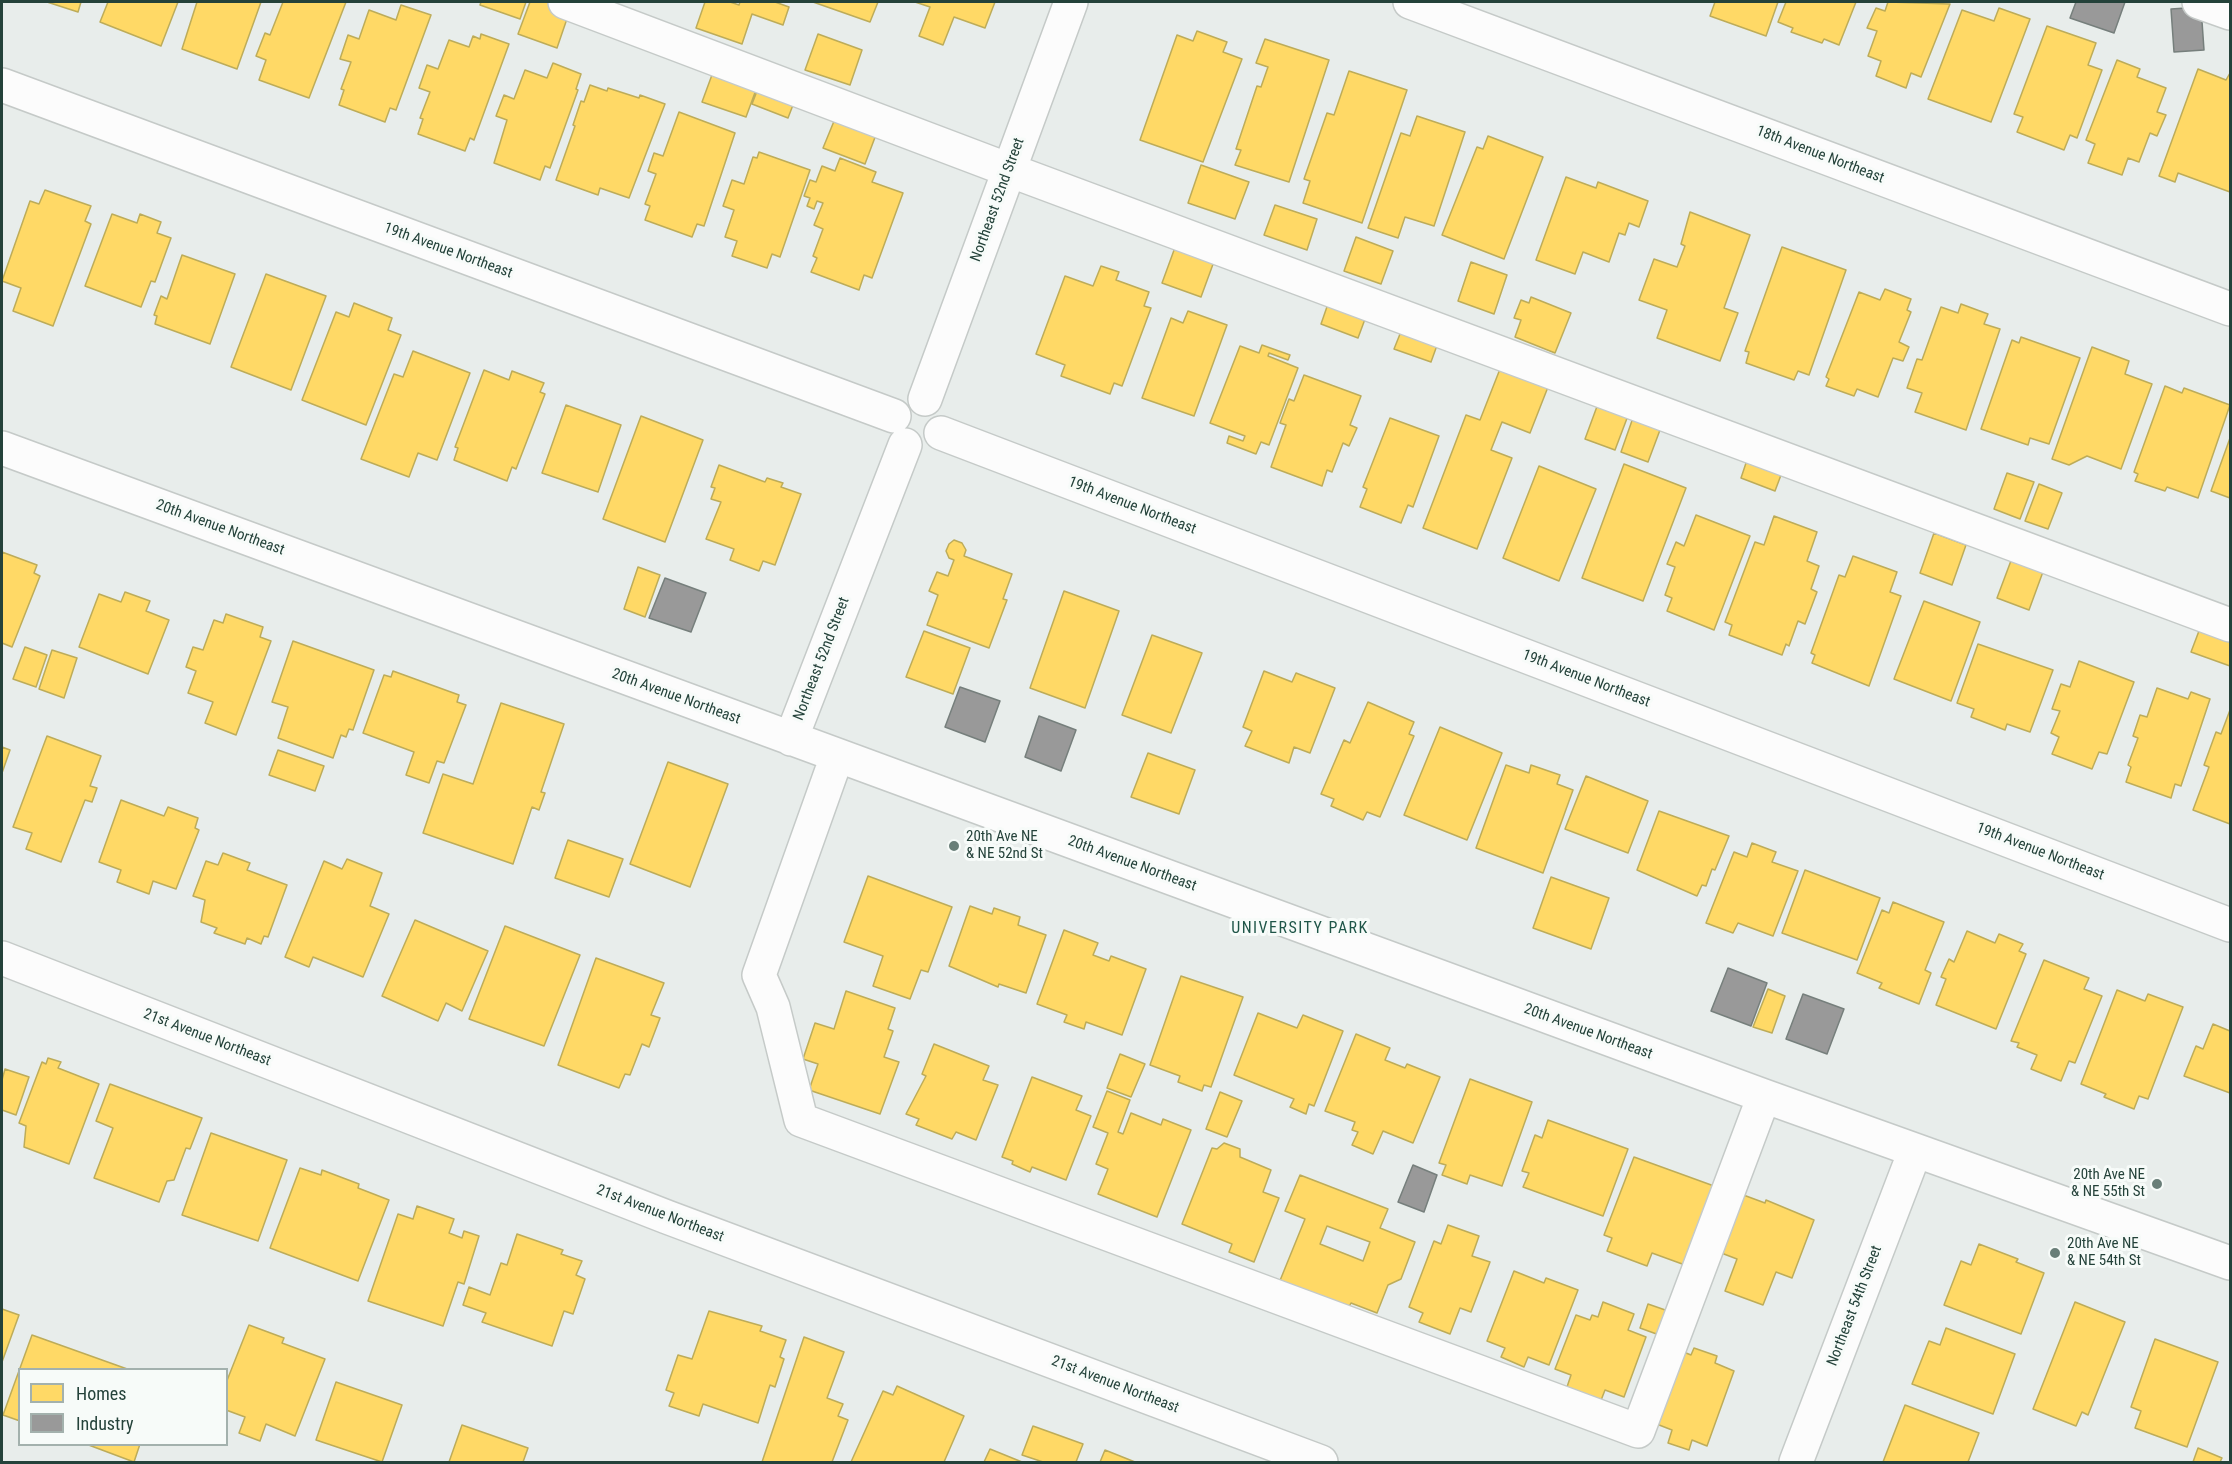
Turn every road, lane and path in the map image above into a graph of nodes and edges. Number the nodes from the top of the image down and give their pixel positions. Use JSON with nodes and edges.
{"nodes":[{"id":1,"x":565,"y":2,"type":"edge"},
{"id":2,"x":1071,"y":2,"type":"edge"},
{"id":3,"x":1410,"y":2,"type":"edge"},
{"id":4,"x":2199,"y":2,"type":"edge"},
{"id":5,"x":2230,"y":13,"type":"edge"},
{"id":6,"x":2,"y":85,"type":"edge"},
{"id":7,"x":1009,"y":170,"type":"junction"},
{"id":8,"x":2230,"y":309,"type":"edge"},
{"id":9,"x":924,"y":399,"type":"junction"},
{"id":10,"x":900,"y":431,"type":"junction"},
{"id":11,"x":941,"y":434,"type":"junction"},
{"id":12,"x":2,"y":448,"type":"edge"},
{"id":13,"x":2230,"y":625,"type":"edge"},
{"id":14,"x":791,"y":739,"type":"junction"},
{"id":15,"x":837,"y":756,"type":"junction"},
{"id":16,"x":2230,"y":925,"type":"edge"},
{"id":17,"x":2,"y":958,"type":"edge"},
{"id":18,"x":1764,"y":1096,"type":"junction"},
{"id":19,"x":1915,"y":1150,"type":"junction"},
{"id":20,"x":2230,"y":1263,"type":"edge"},
{"id":21,"x":1321,"y":1462,"type":"edge"},
{"id":22,"x":1796,"y":1462,"type":"edge"}],
"edges":[{"from":1,"to":7,"type":"street"},
{"from":2,"to":7,"type":"street","name":"Northeast 52nd Street"},
{"from":3,"to":8,"type":"street","name":"18th Avenue Northeast"},
{"from":4,"to":5,"type":"street"},
{"from":6,"to":10,"type":"street","name":"19th Avenue Northeast"},
{"from":7,"to":9,"type":"street","name":"Northeast 52nd Street"},
{"from":7,"to":13,"type":"street"},
{"from":9,"to":10,"type":"street"},
{"from":9,"to":11,"type":"street"},
{"from":10,"to":11,"type":"street"},
{"from":10,"to":14,"type":"street","name":"Northeast 52nd Street"},
{"from":11,"to":16,"type":"street","name":"19th Avenue Northeast"},
{"from":12,"to":14,"type":"street","name":"20th Avenue Northeast"},
{"from":14,"to":15,"type":"street","name":"20th Avenue Northeast"},
{"from":15,"to":18,"type":"street","name":"20th Avenue Northeast"},
{"from":15,"to":18,"type":"street"},
{"from":17,"to":21,"type":"street","name":"21st Avenue Northeast"},
{"from":18,"to":19,"type":"street","name":"20th Avenue Northeast"},
{"from":19,"to":20,"type":"street","name":"20th Avenue Northeast"},
{"from":19,"to":22,"type":"street","name":"Northeast 54th Street"}]}
